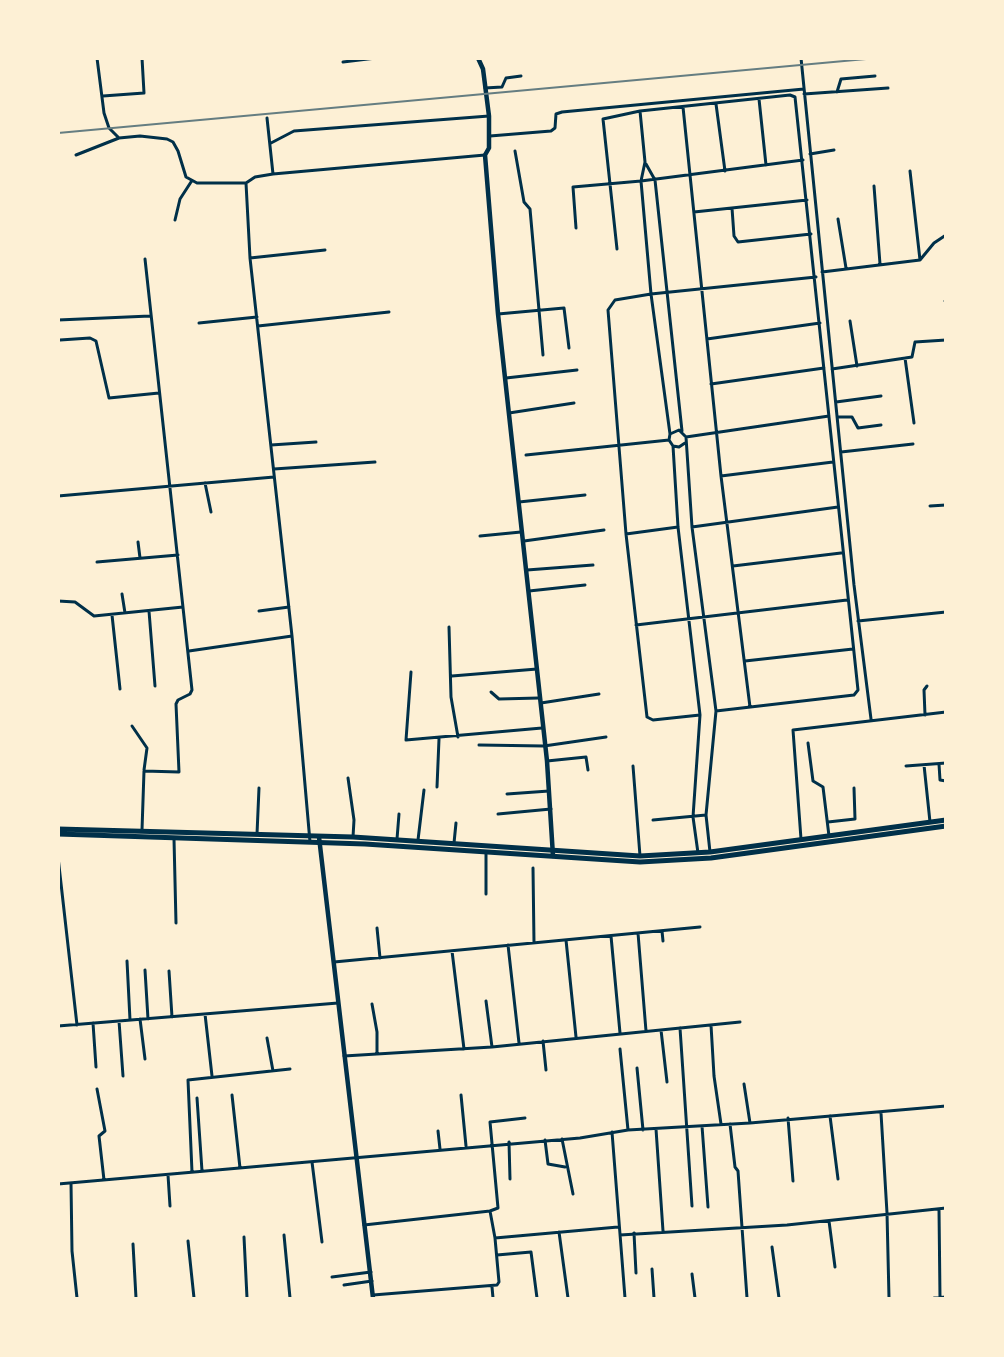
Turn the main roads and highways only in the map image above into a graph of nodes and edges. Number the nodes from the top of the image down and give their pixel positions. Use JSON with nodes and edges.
{"nodes":[{"id":1,"x":478,"y":58,"type":"edge"},
{"id":2,"x":945,"y":820,"type":"edge"},
{"id":3,"x":945,"y":826,"type":"edge"},
{"id":4,"x":58,"y":829,"type":"edge"},
{"id":5,"x":58,"y":834,"type":"edge"},
{"id":6,"x":310,"y":839,"type":"junction"},
{"id":7,"x":319,"y":840,"type":"junction"},
{"id":8,"x":553,"y":854,"type":"junction"},
{"id":9,"x":373,"y":1297,"type":"edge"}],
"edges":[{"from":1,"to":8,"type":"main road"},
{"from":2,"to":8,"type":"highway"},
{"from":3,"to":8,"type":"highway"},
{"from":4,"to":6,"type":"highway"},
{"from":5,"to":6,"type":"highway"},
{"from":6,"to":7,"type":"highway"},
{"from":7,"to":8,"type":"highway"},
{"from":7,"to":8,"type":"highway"},
{"from":7,"to":9,"type":"main road"}]}
